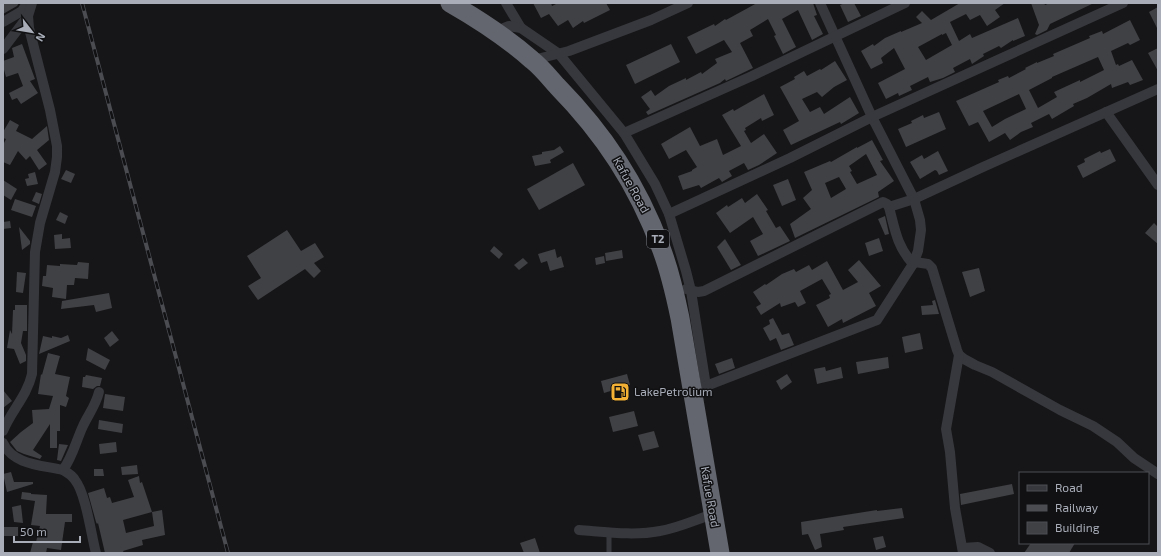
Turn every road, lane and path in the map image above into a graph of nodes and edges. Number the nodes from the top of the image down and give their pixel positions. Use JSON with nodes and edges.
{"nodes":[{"id":1,"x":26,"y":3,"type":"edge"},
{"id":2,"x":32,"y":3,"type":"edge"},
{"id":3,"x":450,"y":3,"type":"edge"},
{"id":4,"x":506,"y":3,"type":"edge"},
{"id":5,"x":688,"y":3,"type":"edge"},
{"id":6,"x":820,"y":3,"type":"edge"},
{"id":7,"x":905,"y":3,"type":"edge"},
{"id":8,"x":1123,"y":3,"type":"edge"},
{"id":9,"x":28,"y":16,"type":"junction"},
{"id":10,"x":3,"y":22,"type":"edge"},
{"id":11,"x":521,"y":28,"type":"junction"},
{"id":12,"x":497,"y":33,"type":"junction"},
{"id":13,"x":836,"y":36,"type":"junction"},
{"id":14,"x":3,"y":49,"type":"edge"},
{"id":15,"x":559,"y":54,"type":"junction"},
{"id":16,"x":533,"y":60,"type":"junction"},
{"id":17,"x":1158,"y":89,"type":"edge"},
{"id":18,"x":1106,"y":112,"type":"junction"},
{"id":19,"x":872,"y":117,"type":"junction"},
{"id":20,"x":624,"y":132,"type":"junction"},
{"id":21,"x":1158,"y":185,"type":"edge"},
{"id":22,"x":914,"y":200,"type":"junction"},
{"id":23,"x":889,"y":207,"type":"junction"},
{"id":24,"x":670,"y":214,"type":"junction"},
{"id":25,"x":914,"y":263,"type":"junction"},
{"id":26,"x":683,"y":291,"type":"junction"},
{"id":27,"x":959,"y":355,"type":"junction"},
{"id":28,"x":699,"y":388,"type":"junction"},
{"id":29,"x":99,"y":392,"type":"dead end"},
{"id":30,"x":3,"y":430,"type":"edge"},
{"id":31,"x":3,"y":443,"type":"edge"},
{"id":32,"x":64,"y":470,"type":"junction"},
{"id":33,"x":1158,"y":474,"type":"edge"},
{"id":34,"x":713,"y":514,"type":"junction"},
{"id":35,"x":579,"y":530,"type":"dead end"},
{"id":36,"x":609,"y":532,"type":"junction"},
{"id":37,"x":963,"y":550,"type":"edge"},
{"id":38,"x":96,"y":553,"type":"edge"},
{"id":39,"x":609,"y":553,"type":"edge"},
{"id":40,"x":720,"y":553,"type":"edge"},
{"id":41,"x":990,"y":553,"type":"edge"}],
"edges":[{"from":1,"to":10,"type":"street"},
{"from":2,"to":9,"type":"street"},
{"from":3,"to":12,"type":"highway","name":"Kafue Road","number":"T2"},
{"from":4,"to":11,"type":"street"},
{"from":5,"to":15,"type":"street"},
{"from":6,"to":13,"type":"street"},
{"from":7,"to":13,"type":"street"},
{"from":8,"to":19,"type":"street"},
{"from":9,"to":14,"type":"street"},
{"from":9,"to":30,"type":"street"},
{"from":11,"to":12,"type":"street"},
{"from":11,"to":15,"type":"street"},
{"from":12,"to":16,"type":"highway","name":"Kafue Road","number":"T2"},
{"from":13,"to":19,"type":"street"},
{"from":13,"to":20,"type":"street"},
{"from":15,"to":16,"type":"street"},
{"from":15,"to":20,"type":"street"},
{"from":16,"to":26,"type":"highway","name":"Kafue Road","number":"T2"},
{"from":17,"to":18,"type":"street"},
{"from":18,"to":21,"type":"street"},
{"from":18,"to":22,"type":"street"},
{"from":19,"to":22,"type":"street"},
{"from":19,"to":24,"type":"street"},
{"from":20,"to":24,"type":"street"},
{"from":22,"to":23,"type":"street"},
{"from":22,"to":25,"type":"street"},
{"from":23,"to":25,"type":"street"},
{"from":23,"to":26,"type":"street"},
{"from":24,"to":26,"type":"street"},
{"from":25,"to":27,"type":"street"},
{"from":25,"to":28,"type":"street"},
{"from":26,"to":28,"type":"highway","name":"Kafue Road","number":"T2"},
{"from":27,"to":33,"type":"street"},
{"from":27,"to":37,"type":"street"},
{"from":28,"to":34,"type":"highway","name":"Kafue Road","number":"T2"},
{"from":29,"to":32,"type":"street"},
{"from":31,"to":32,"type":"street"},
{"from":32,"to":38,"type":"street"},
{"from":34,"to":36,"type":"street"},
{"from":34,"to":40,"type":"highway","name":"Kafue Road","number":"T2"},
{"from":35,"to":36,"type":"street"},
{"from":36,"to":39,"type":"lane"},
{"from":37,"to":41,"type":"street"}]}
